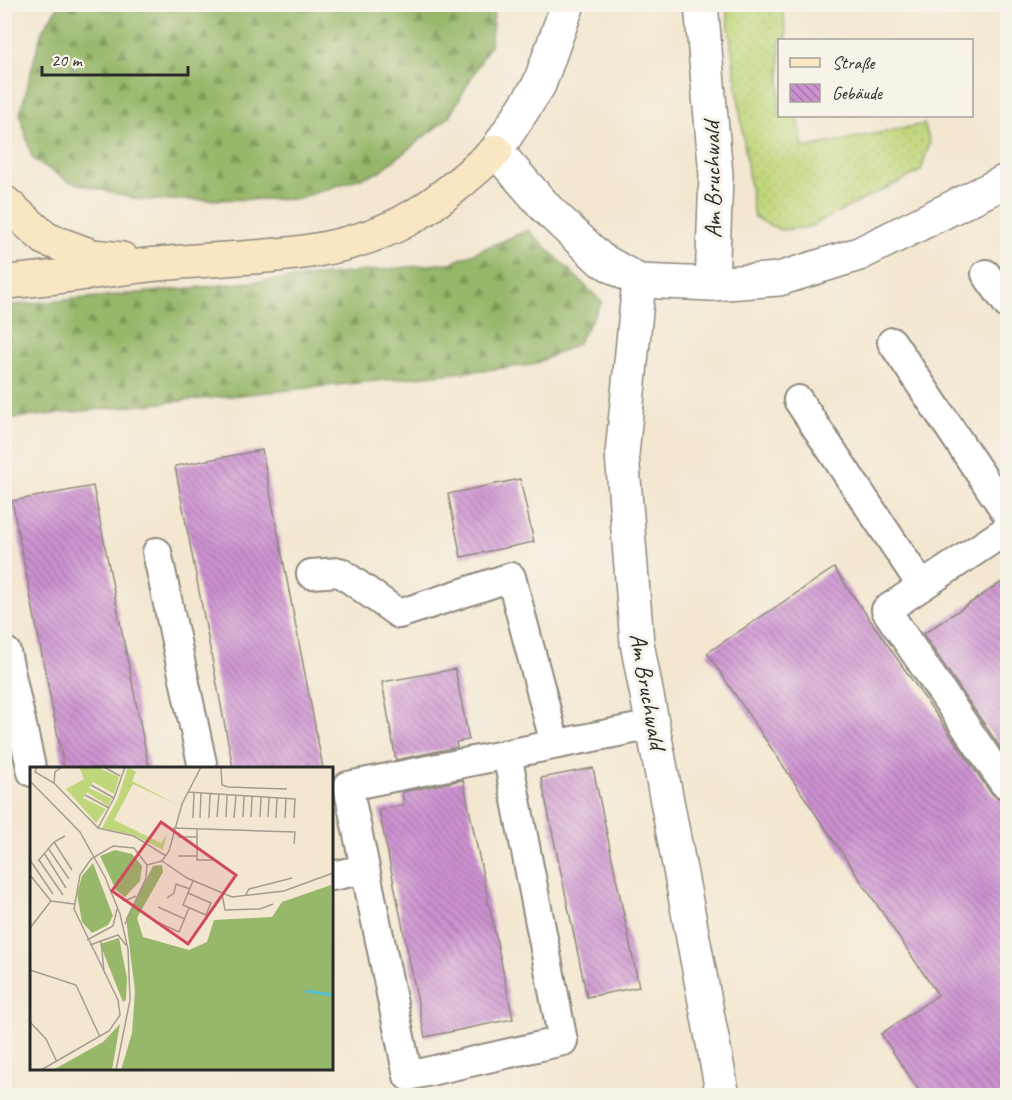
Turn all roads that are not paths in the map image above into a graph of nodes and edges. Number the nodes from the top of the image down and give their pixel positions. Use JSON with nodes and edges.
{"nodes":[{"id":1,"x":568,"y":4,"type":"edge"},
{"id":2,"x":701,"y":4,"type":"edge"},
{"id":3,"x":496,"y":152,"type":"junction"},
{"id":4,"x":1008,"y":180,"type":"edge"},
{"id":5,"x":4,"y":202,"type":"edge"},
{"id":6,"x":159,"y":264,"type":"junction"},
{"id":7,"x":986,"y":274,"type":"dead end"},
{"id":8,"x":639,"y":281,"type":"junction"},
{"id":9,"x":4,"y":282,"type":"edge"},
{"id":10,"x":712,"y":284,"type":"junction"},
{"id":11,"x":1008,"y":305,"type":"edge"},
{"id":12,"x":892,"y":342,"type":"dead end"},
{"id":13,"x":798,"y":400,"type":"dead end"},
{"id":14,"x":1008,"y":515,"type":"edge"},
{"id":15,"x":1008,"y":529,"type":"edge"},
{"id":16,"x":157,"y":552,"type":"dead end"},
{"id":17,"x":311,"y":574,"type":"dead end"},
{"id":18,"x":922,"y":586,"type":"junction"},
{"id":19,"x":6,"y":652,"type":"dead end"},
{"id":20,"x":653,"y":725,"type":"junction"},
{"id":21,"x":555,"y":744,"type":"junction"},
{"id":22,"x":507,"y":754,"type":"junction"},
{"id":23,"x":31,"y":767,"type":"edge"},
{"id":24,"x":203,"y":767,"type":"edge"},
{"id":25,"x":1004,"y":783,"type":"dead end"},
{"id":26,"x":365,"y":869,"type":"junction"},
{"id":27,"x":333,"y":876,"type":"edge"},
{"id":28,"x":722,"y":1095,"type":"edge"}],
"edges":[{"from":1,"to":3,"type":"street"},
{"from":2,"to":10,"type":"street","name":"Am Bruchwald"},
{"from":3,"to":6,"type":"main road"},
{"from":3,"to":8,"type":"street"},
{"from":4,"to":10,"type":"street"},
{"from":5,"to":6,"type":"main road"},
{"from":6,"to":9,"type":"main road"},
{"from":7,"to":11,"type":"lane"},
{"from":8,"to":10,"type":"street"},
{"from":8,"to":20,"type":"street","name":"Am Bruchwald"},
{"from":12,"to":14,"type":"lane"},
{"from":13,"to":18,"type":"lane"},
{"from":15,"to":18,"type":"lane"},
{"from":16,"to":24,"type":"lane"},
{"from":17,"to":21,"type":"lane"},
{"from":18,"to":25,"type":"lane"},
{"from":19,"to":23,"type":"lane"},
{"from":20,"to":21,"type":"lane"},
{"from":20,"to":28,"type":"street","name":"Am Bruchwald"},
{"from":21,"to":22,"type":"lane"},
{"from":22,"to":26,"type":"lane"},
{"from":22,"to":26,"type":"lane"},
{"from":26,"to":27,"type":"lane"}]}
